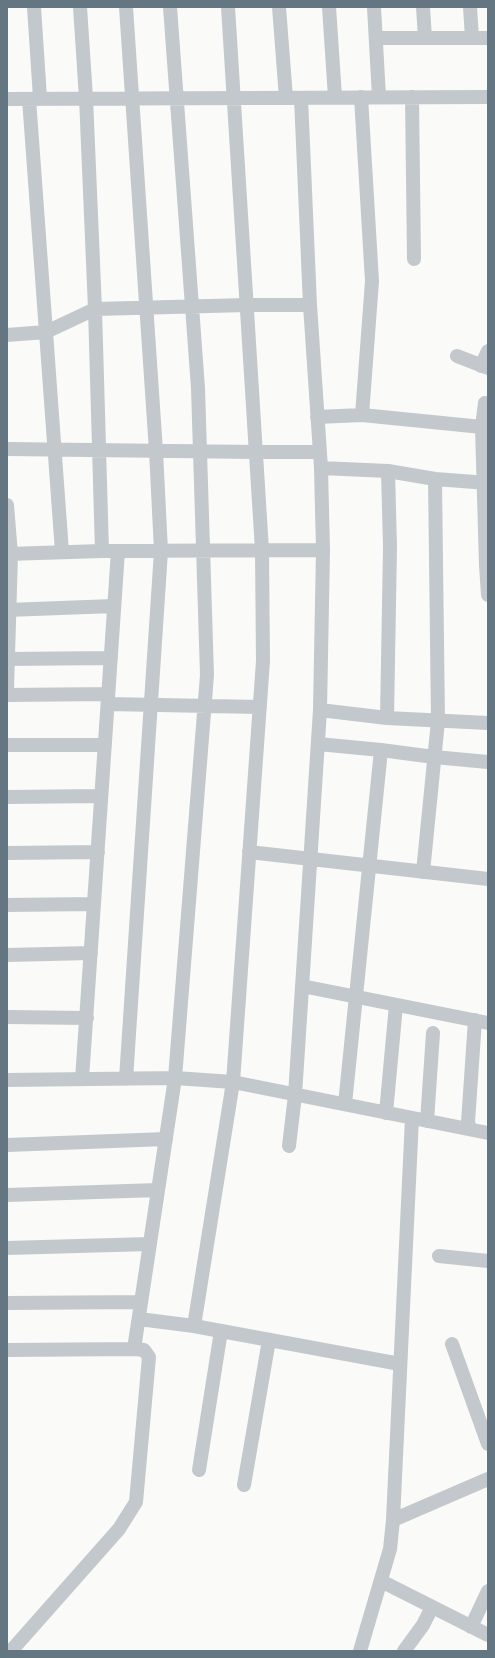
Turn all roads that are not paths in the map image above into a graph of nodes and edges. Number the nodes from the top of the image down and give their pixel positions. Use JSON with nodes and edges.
{"nodes":[{"id":1,"x":34,"y":7,"type":"edge"},
{"id":2,"x":80,"y":7,"type":"edge"},
{"id":3,"x":126,"y":7,"type":"edge"},
{"id":4,"x":170,"y":7,"type":"edge"},
{"id":5,"x":228,"y":7,"type":"edge"},
{"id":6,"x":279,"y":7,"type":"edge"},
{"id":7,"x":329,"y":7,"type":"edge"},
{"id":8,"x":374,"y":7,"type":"edge"},
{"id":9,"x":423,"y":7,"type":"edge"},
{"id":10,"x":470,"y":7,"type":"edge"},
{"id":11,"x":376,"y":38,"type":"junction"},
{"id":12,"x":425,"y":38,"type":"junction"},
{"id":13,"x":472,"y":38,"type":"junction"},
{"id":14,"x":488,"y":38,"type":"edge"},
{"id":15,"x":335,"y":97,"type":"junction"},
{"id":16,"x":361,"y":97,"type":"junction"},
{"id":17,"x":379,"y":97,"type":"junction"},
{"id":18,"x":412,"y":97,"type":"junction"},
{"id":19,"x":488,"y":97,"type":"edge"},
{"id":20,"x":86,"y":98,"type":"junction"},
{"id":21,"x":133,"y":98,"type":"junction"},
{"id":22,"x":176,"y":98,"type":"junction"},
{"id":23,"x":234,"y":98,"type":"junction"},
{"id":24,"x":286,"y":98,"type":"junction"},
{"id":25,"x":301,"y":98,"type":"junction"},
{"id":26,"x":7,"y":99,"type":"edge"},
{"id":27,"x":35,"y":99,"type":"junction"},
{"id":28,"x":414,"y":259,"type":"dead end"},
{"id":29,"x":247,"y":305,"type":"junction"},
{"id":30,"x":310,"y":305,"type":"junction"},
{"id":31,"x":192,"y":306,"type":"junction"},
{"id":32,"x":147,"y":308,"type":"junction"},
{"id":33,"x":95,"y":309,"type":"junction"},
{"id":34,"x":46,"y":332,"type":"junction"},
{"id":35,"x":7,"y":335,"type":"edge"},
{"id":36,"x":488,"y":351,"type":"edge"},
{"id":37,"x":457,"y":356,"type":"dead end"},
{"id":38,"x":485,"y":367,"type":"edge"},
{"id":39,"x":485,"y":403,"type":"dead end"},
{"id":40,"x":362,"y":415,"type":"junction"},
{"id":41,"x":318,"y":417,"type":"junction"},
{"id":42,"x":482,"y":427,"type":"junction"},
{"id":43,"x":7,"y":449,"type":"edge"},
{"id":44,"x":55,"y":449,"type":"junction"},
{"id":45,"x":100,"y":450,"type":"junction"},
{"id":46,"x":156,"y":451,"type":"junction"},
{"id":47,"x":200,"y":451,"type":"junction"},
{"id":48,"x":256,"y":452,"type":"junction"},
{"id":49,"x":320,"y":452,"type":"junction"},
{"id":50,"x":321,"y":468,"type":"junction"},
{"id":51,"x":388,"y":471,"type":"junction"},
{"id":52,"x":435,"y":479,"type":"junction"},
{"id":53,"x":486,"y":483,"type":"edge"},
{"id":54,"x":7,"y":505,"type":"edge"},
{"id":55,"x":262,"y":550,"type":"junction"},
{"id":56,"x":323,"y":550,"type":"junction"},
{"id":57,"x":102,"y":551,"type":"junction"},
{"id":58,"x":118,"y":551,"type":"junction"},
{"id":59,"x":162,"y":551,"type":"junction"},
{"id":60,"x":203,"y":551,"type":"junction"},
{"id":61,"x":62,"y":552,"type":"junction"},
{"id":62,"x":9,"y":554,"type":"edge"},
{"id":63,"x":487,"y":565,"type":"edge"},
{"id":64,"x":488,"y":595,"type":"edge"},
{"id":65,"x":114,"y":606,"type":"junction"},
{"id":66,"x":8,"y":610,"type":"edge"},
{"id":67,"x":111,"y":658,"type":"junction"},
{"id":68,"x":7,"y":659,"type":"edge"},
{"id":69,"x":7,"y":690,"type":"edge"},
{"id":70,"x":7,"y":695,"type":"edge"},
{"id":71,"x":108,"y":699,"type":"junction"},
{"id":72,"x":152,"y":705,"type":"junction"},
{"id":73,"x":204,"y":706,"type":"junction"},
{"id":74,"x":260,"y":707,"type":"junction"},
{"id":75,"x":320,"y":710,"type":"junction"},
{"id":76,"x":387,"y":718,"type":"junction"},
{"id":77,"x":438,"y":721,"type":"junction"},
{"id":78,"x":488,"y":723,"type":"edge"},
{"id":79,"x":318,"y":744,"type":"junction"},
{"id":80,"x":7,"y":745,"type":"edge"},
{"id":81,"x":105,"y":745,"type":"junction"},
{"id":82,"x":381,"y":750,"type":"junction"},
{"id":83,"x":434,"y":757,"type":"junction"},
{"id":84,"x":488,"y":762,"type":"edge"},
{"id":85,"x":102,"y":796,"type":"junction"},
{"id":86,"x":7,"y":797,"type":"edge"},
{"id":87,"x":98,"y":852,"type":"junction"},
{"id":88,"x":249,"y":852,"type":"junction"},
{"id":89,"x":7,"y":853,"type":"edge"},
{"id":90,"x":310,"y":859,"type":"junction"},
{"id":91,"x":370,"y":866,"type":"junction"},
{"id":92,"x":423,"y":872,"type":"junction"},
{"id":93,"x":488,"y":879,"type":"edge"},
{"id":94,"x":94,"y":904,"type":"junction"},
{"id":95,"x":7,"y":905,"type":"edge"},
{"id":96,"x":91,"y":954,"type":"junction"},
{"id":97,"x":7,"y":955,"type":"edge"},
{"id":98,"x":302,"y":986,"type":"junction"},
{"id":99,"x":357,"y":997,"type":"junction"},
{"id":100,"x":396,"y":1004,"type":"junction"},
{"id":101,"x":7,"y":1017,"type":"edge"},
{"id":102,"x":87,"y":1018,"type":"junction"},
{"id":103,"x":481,"y":1021,"type":"edge"},
{"id":104,"x":433,"y":1033,"type":"dead end"},
{"id":105,"x":175,"y":1078,"type":"junction"},
{"id":106,"x":82,"y":1079,"type":"junction"},
{"id":107,"x":126,"y":1079,"type":"junction"},
{"id":108,"x":7,"y":1080,"type":"edge"},
{"id":109,"x":233,"y":1082,"type":"junction"},
{"id":110,"x":295,"y":1095,"type":"junction"},
{"id":111,"x":345,"y":1104,"type":"junction"},
{"id":112,"x":386,"y":1113,"type":"junction"},
{"id":113,"x":412,"y":1118,"type":"junction"},
{"id":114,"x":426,"y":1121,"type":"junction"},
{"id":115,"x":470,"y":1129,"type":"junction"},
{"id":116,"x":488,"y":1133,"type":"edge"},
{"id":117,"x":166,"y":1139,"type":"junction"},
{"id":118,"x":7,"y":1145,"type":"edge"},
{"id":119,"x":289,"y":1146,"type":"dead end"},
{"id":120,"x":158,"y":1190,"type":"junction"},
{"id":121,"x":7,"y":1195,"type":"edge"},
{"id":122,"x":150,"y":1244,"type":"junction"},
{"id":123,"x":7,"y":1248,"type":"edge"},
{"id":124,"x":439,"y":1256,"type":"dead end"},
{"id":125,"x":488,"y":1261,"type":"edge"},
{"id":126,"x":142,"y":1302,"type":"junction"},
{"id":127,"x":7,"y":1303,"type":"edge"},
{"id":128,"x":139,"y":1319,"type":"junction"},
{"id":129,"x":194,"y":1326,"type":"junction"},
{"id":130,"x":221,"y":1331,"type":"junction"},
{"id":131,"x":268,"y":1340,"type":"junction"},
{"id":132,"x":452,"y":1344,"type":"dead end"},
{"id":133,"x":134,"y":1348,"type":"junction"},
{"id":134,"x":7,"y":1350,"type":"edge"},
{"id":135,"x":400,"y":1364,"type":"junction"},
{"id":136,"x":488,"y":1444,"type":"edge"},
{"id":137,"x":199,"y":1470,"type":"dead end"},
{"id":138,"x":488,"y":1478,"type":"edge"},
{"id":139,"x":244,"y":1485,"type":"dead end"},
{"id":140,"x":393,"y":1520,"type":"junction"},
{"id":141,"x":381,"y":1581,"type":"junction"},
{"id":142,"x":488,"y":1591,"type":"edge"},
{"id":143,"x":432,"y":1607,"type":"junction"},
{"id":144,"x":471,"y":1627,"type":"junction"},
{"id":145,"x":488,"y":1635,"type":"edge"},
{"id":146,"x":11,"y":1651,"type":"edge"},
{"id":147,"x":360,"y":1651,"type":"edge"},
{"id":148,"x":404,"y":1651,"type":"edge"}],
"edges":[{"from":1,"to":27,"type":"street"},
{"from":2,"to":20,"type":"street"},
{"from":3,"to":21,"type":"street"},
{"from":4,"to":22,"type":"street"},
{"from":5,"to":23,"type":"street"},
{"from":6,"to":24,"type":"street"},
{"from":7,"to":15,"type":"street"},
{"from":8,"to":11,"type":"street"},
{"from":9,"to":12,"type":"street"},
{"from":10,"to":13,"type":"street"},
{"from":11,"to":12,"type":"street"},
{"from":11,"to":17,"type":"street"},
{"from":12,"to":13,"type":"street"},
{"from":13,"to":14,"type":"street"},
{"from":15,"to":16,"type":"street"},
{"from":15,"to":25,"type":"street"},
{"from":16,"to":17,"type":"street"},
{"from":16,"to":40,"type":"street"},
{"from":17,"to":18,"type":"street"},
{"from":18,"to":19,"type":"street"},
{"from":18,"to":28,"type":"street"},
{"from":20,"to":21,"type":"street"},
{"from":20,"to":27,"type":"street"},
{"from":20,"to":33,"type":"street"},
{"from":21,"to":22,"type":"street"},
{"from":21,"to":32,"type":"street"},
{"from":22,"to":23,"type":"street"},
{"from":22,"to":31,"type":"street"},
{"from":23,"to":24,"type":"street"},
{"from":23,"to":29,"type":"street"},
{"from":24,"to":25,"type":"street"},
{"from":25,"to":30,"type":"street"},
{"from":26,"to":27,"type":"street"},
{"from":27,"to":34,"type":"street"},
{"from":29,"to":30,"type":"street"},
{"from":29,"to":31,"type":"street"},
{"from":29,"to":48,"type":"street"},
{"from":30,"to":41,"type":"street"},
{"from":31,"to":32,"type":"street"},
{"from":31,"to":47,"type":"street"},
{"from":32,"to":33,"type":"street"},
{"from":32,"to":46,"type":"street"},
{"from":33,"to":34,"type":"street"},
{"from":33,"to":45,"type":"street"},
{"from":34,"to":35,"type":"street"},
{"from":34,"to":44,"type":"street"},
{"from":36,"to":38,"type":"street"},
{"from":37,"to":38,"type":"street"},
{"from":39,"to":42,"type":"street"},
{"from":40,"to":41,"type":"street"},
{"from":40,"to":42,"type":"street"},
{"from":41,"to":49,"type":"street"},
{"from":42,"to":53,"type":"street"},
{"from":43,"to":44,"type":"street"},
{"from":44,"to":45,"type":"street"},
{"from":44,"to":61,"type":"street"},
{"from":45,"to":46,"type":"street"},
{"from":45,"to":57,"type":"street"},
{"from":46,"to":47,"type":"street"},
{"from":46,"to":59,"type":"street"},
{"from":47,"to":48,"type":"street"},
{"from":47,"to":60,"type":"street"},
{"from":48,"to":49,"type":"street"},
{"from":48,"to":55,"type":"street"},
{"from":49,"to":50,"type":"street"},
{"from":50,"to":51,"type":"street"},
{"from":50,"to":56,"type":"street"},
{"from":51,"to":52,"type":"street"},
{"from":51,"to":76,"type":"street"},
{"from":52,"to":53,"type":"street"},
{"from":52,"to":77,"type":"street"},
{"from":53,"to":63,"type":"street"},
{"from":54,"to":62,"type":"street"},
{"from":55,"to":56,"type":"street"},
{"from":55,"to":60,"type":"street"},
{"from":55,"to":74,"type":"street"},
{"from":56,"to":75,"type":"street"},
{"from":57,"to":58,"type":"street"},
{"from":57,"to":61,"type":"street"},
{"from":58,"to":59,"type":"street"},
{"from":58,"to":65,"type":"street"},
{"from":59,"to":60,"type":"street"},
{"from":59,"to":72,"type":"street"},
{"from":60,"to":73,"type":"street"},
{"from":61,"to":62,"type":"street"},
{"from":62,"to":66,"type":"street"},
{"from":63,"to":64,"type":"street"},
{"from":65,"to":66,"type":"street"},
{"from":65,"to":67,"type":"street"},
{"from":66,"to":68,"type":"street"},
{"from":67,"to":68,"type":"street"},
{"from":67,"to":71,"type":"street"},
{"from":68,"to":69,"type":"street"},
{"from":70,"to":71,"type":"street"},
{"from":71,"to":72,"type":"street"},
{"from":71,"to":81,"type":"street"},
{"from":72,"to":73,"type":"street"},
{"from":72,"to":107,"type":"street"},
{"from":73,"to":74,"type":"street"},
{"from":73,"to":105,"type":"street"},
{"from":74,"to":88,"type":"street"},
{"from":75,"to":76,"type":"street"},
{"from":75,"to":79,"type":"street"},
{"from":76,"to":77,"type":"street"},
{"from":77,"to":78,"type":"street"},
{"from":77,"to":83,"type":"street"},
{"from":79,"to":82,"type":"street"},
{"from":79,"to":90,"type":"street"},
{"from":80,"to":81,"type":"street"},
{"from":81,"to":85,"type":"street"},
{"from":82,"to":83,"type":"street"},
{"from":82,"to":91,"type":"street"},
{"from":83,"to":84,"type":"street"},
{"from":83,"to":92,"type":"street"},
{"from":85,"to":86,"type":"street"},
{"from":85,"to":87,"type":"street"},
{"from":87,"to":89,"type":"street"},
{"from":87,"to":94,"type":"street"},
{"from":88,"to":90,"type":"street"},
{"from":88,"to":109,"type":"street"},
{"from":90,"to":91,"type":"street"},
{"from":90,"to":98,"type":"street"},
{"from":91,"to":92,"type":"street"},
{"from":91,"to":99,"type":"street"},
{"from":92,"to":93,"type":"street"},
{"from":94,"to":95,"type":"street"},
{"from":94,"to":96,"type":"street"},
{"from":96,"to":97,"type":"street"},
{"from":96,"to":102,"type":"street"},
{"from":98,"to":99,"type":"street"},
{"from":98,"to":110,"type":"street"},
{"from":99,"to":100,"type":"street"},
{"from":99,"to":111,"type":"street"},
{"from":100,"to":103,"type":"street"},
{"from":100,"to":112,"type":"street"},
{"from":101,"to":102,"type":"street"},
{"from":102,"to":106,"type":"street"},
{"from":103,"to":115,"type":"street"},
{"from":104,"to":114,"type":"street"},
{"from":105,"to":107,"type":"street"},
{"from":105,"to":109,"type":"street"},
{"from":105,"to":117,"type":"street"},
{"from":106,"to":107,"type":"street"},
{"from":106,"to":108,"type":"street"},
{"from":109,"to":110,"type":"street"},
{"from":109,"to":129,"type":"street"},
{"from":110,"to":111,"type":"street"},
{"from":110,"to":119,"type":"street"},
{"from":111,"to":112,"type":"street"},
{"from":112,"to":113,"type":"street"},
{"from":113,"to":114,"type":"street"},
{"from":113,"to":135,"type":"street"},
{"from":114,"to":115,"type":"street"},
{"from":115,"to":116,"type":"street"},
{"from":117,"to":118,"type":"street"},
{"from":117,"to":120,"type":"street"},
{"from":120,"to":121,"type":"street"},
{"from":120,"to":122,"type":"street"},
{"from":122,"to":123,"type":"street"},
{"from":122,"to":126,"type":"street"},
{"from":124,"to":125,"type":"street"},
{"from":126,"to":127,"type":"street"},
{"from":126,"to":128,"type":"street"},
{"from":128,"to":129,"type":"street"},
{"from":128,"to":133,"type":"street"},
{"from":129,"to":130,"type":"street"},
{"from":130,"to":131,"type":"street"},
{"from":130,"to":137,"type":"street"},
{"from":131,"to":135,"type":"street"},
{"from":131,"to":139,"type":"street"},
{"from":132,"to":136,"type":"street"},
{"from":133,"to":134,"type":"street"},
{"from":133,"to":146,"type":"street"},
{"from":135,"to":140,"type":"street"},
{"from":138,"to":140,"type":"street"},
{"from":140,"to":141,"type":"street"},
{"from":141,"to":143,"type":"street"},
{"from":141,"to":147,"type":"street"},
{"from":142,"to":144,"type":"street"},
{"from":143,"to":144,"type":"street"},
{"from":143,"to":148,"type":"street"},
{"from":144,"to":145,"type":"street"}]}
